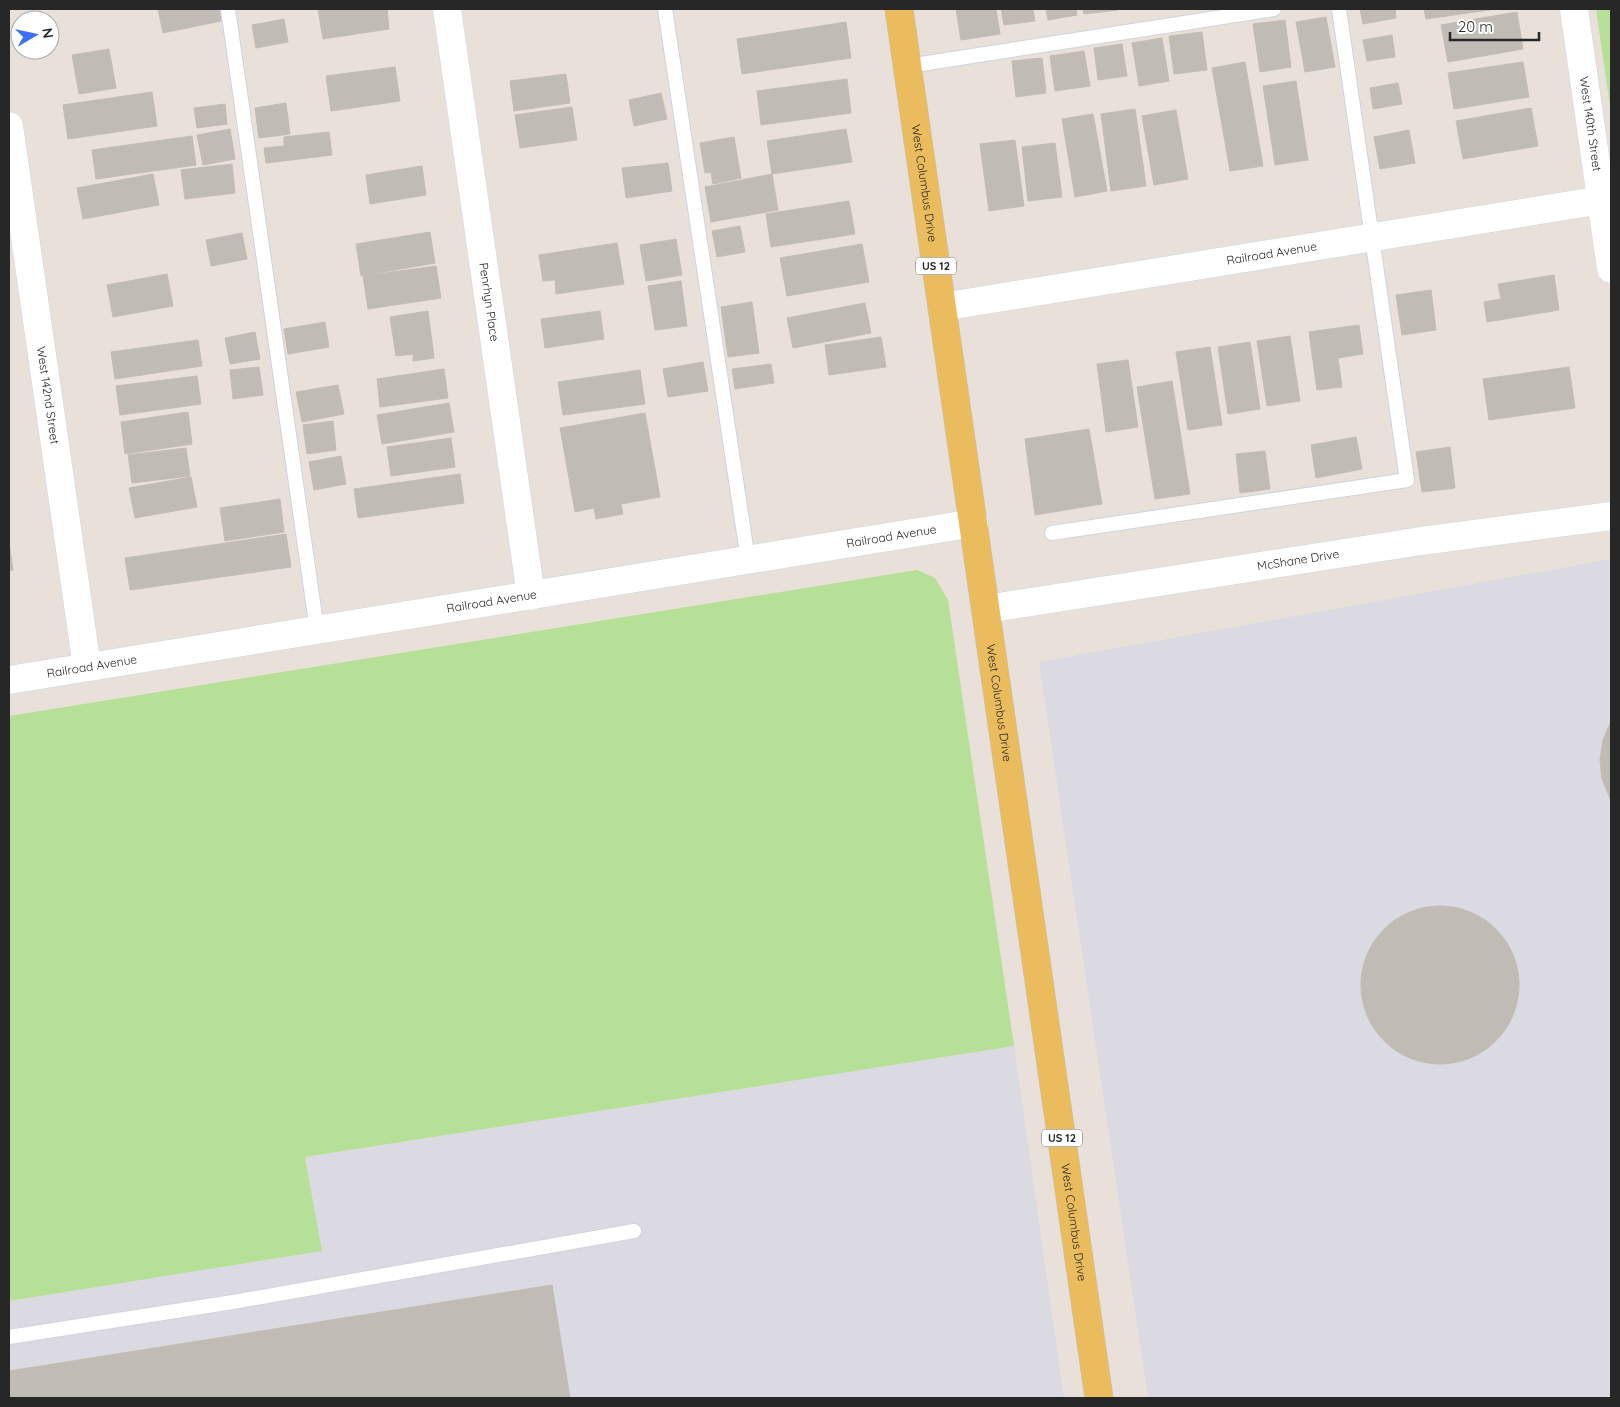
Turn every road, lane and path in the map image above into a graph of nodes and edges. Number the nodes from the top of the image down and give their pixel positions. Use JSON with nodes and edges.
{"nodes":[{"id":1,"x":228,"y":9,"type":"edge"},
{"id":2,"x":446,"y":9,"type":"edge"},
{"id":3,"x":665,"y":9,"type":"edge"},
{"id":4,"x":900,"y":9,"type":"edge"},
{"id":5,"x":1274,"y":9,"type":"edge"},
{"id":6,"x":1339,"y":9,"type":"edge"},
{"id":7,"x":1574,"y":9,"type":"edge"},
{"id":8,"x":908,"y":66,"type":"junction"},
{"id":9,"x":9,"y":126,"type":"edge"},
{"id":10,"x":1602,"y":200,"type":"junction"},
{"id":11,"x":1372,"y":238,"type":"junction"},
{"id":12,"x":1611,"y":269,"type":"edge"},
{"id":13,"x":942,"y":307,"type":"junction"},
{"id":14,"x":1611,"y":516,"type":"edge"},
{"id":15,"x":974,"y":523,"type":"junction"},
{"id":16,"x":1052,"y":533,"type":"dead end"},
{"id":17,"x":748,"y":560,"type":"junction"},
{"id":18,"x":531,"y":596,"type":"junction"},
{"id":19,"x":986,"y":608,"type":"junction"},
{"id":20,"x":317,"y":630,"type":"junction"},
{"id":21,"x":87,"y":667,"type":"junction"},
{"id":22,"x":9,"y":680,"type":"edge"},
{"id":23,"x":634,"y":1230,"type":"dead end"},
{"id":24,"x":9,"y":1337,"type":"edge"},
{"id":25,"x":1099,"y":1398,"type":"edge"}],
"edges":[{"from":1,"to":20,"type":"lane"},
{"from":2,"to":18,"type":"street","name":"Penrhyn Place"},
{"from":3,"to":17,"type":"lane"},
{"from":4,"to":8,"type":"main road","name":"West Columbus Drive","number":"US 12"},
{"from":5,"to":8,"type":"lane"},
{"from":6,"to":11,"type":"lane"},
{"from":7,"to":10,"type":"street","name":"West 140th Street"},
{"from":8,"to":13,"type":"main road","name":"West Columbus Drive","number":"US 12"},
{"from":9,"to":21,"type":"street","name":"West 142nd Street"},
{"from":10,"to":11,"type":"street","name":"Railroad Avenue"},
{"from":10,"to":12,"type":"street","name":"West 140th Street"},
{"from":11,"to":13,"type":"street","name":"Railroad Avenue"},
{"from":11,"to":16,"type":"lane"},
{"from":13,"to":15,"type":"main road","name":"West Columbus Drive","number":"US 12"},
{"from":14,"to":19,"type":"street","name":"McShane Drive"},
{"from":15,"to":17,"type":"street","name":"Railroad Avenue"},
{"from":15,"to":19,"type":"main road","name":"West Columbus Drive","number":"US 12"},
{"from":17,"to":18,"type":"street","name":"Railroad Avenue"},
{"from":18,"to":20,"type":"street","name":"Railroad Avenue"},
{"from":19,"to":25,"type":"main road","name":"West Columbus Drive","number":"US 12"},
{"from":20,"to":21,"type":"street","name":"Railroad Avenue"},
{"from":21,"to":22,"type":"street","name":"Railroad Avenue"},
{"from":23,"to":24,"type":"lane"}]}
